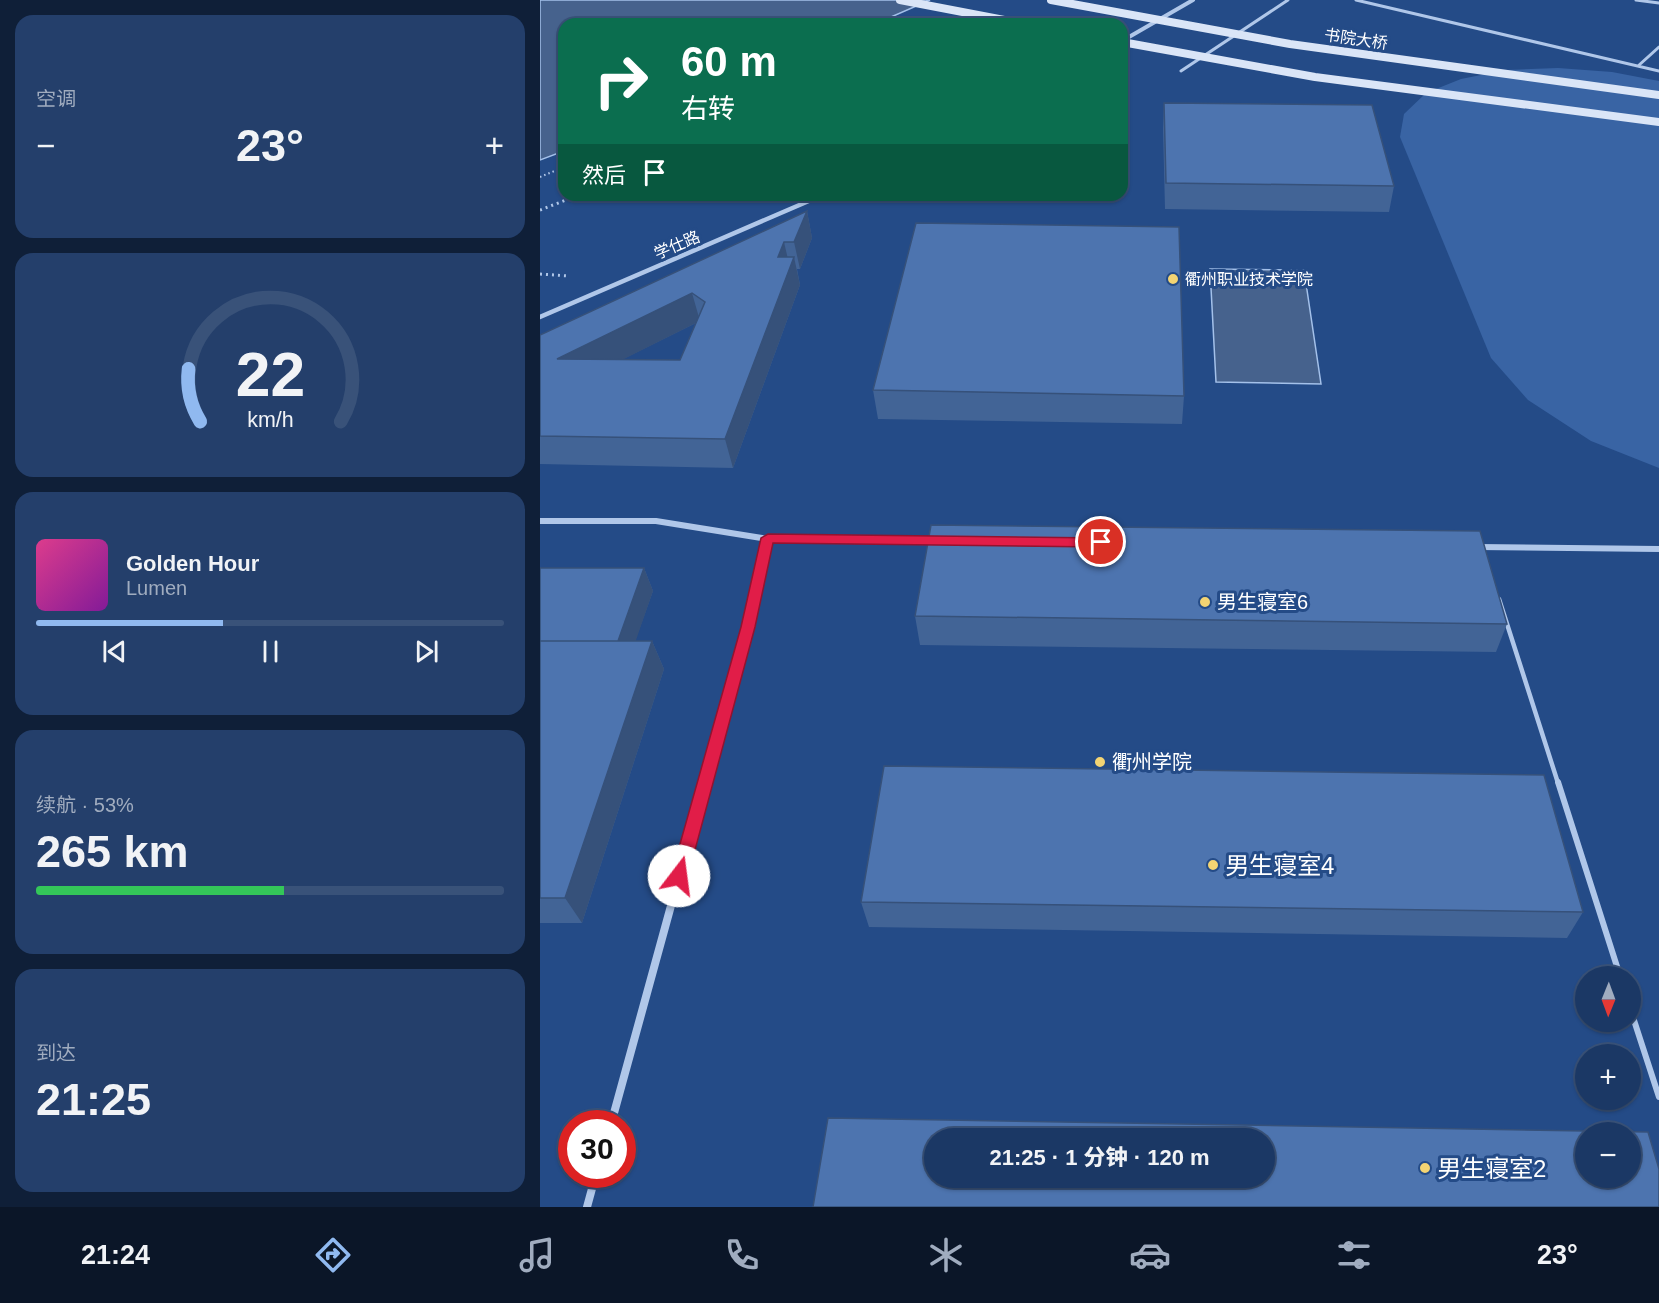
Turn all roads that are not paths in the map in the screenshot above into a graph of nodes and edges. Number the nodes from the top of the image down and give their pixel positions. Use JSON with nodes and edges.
{"nodes":[{"id":1,"x":900,"y":0,"type":"edge"},
{"id":2,"x":1051,"y":0,"type":"edge"},
{"id":3,"x":1192,"y":0,"type":"edge"},
{"id":4,"x":1288,"y":0,"type":"edge"},
{"id":5,"x":1356,"y":0,"type":"edge"},
{"id":6,"x":1636,"y":0,"type":"edge"},
{"id":7,"x":1659,"y":3,"type":"edge"},
{"id":8,"x":994,"y":18,"type":"edge"},
{"id":9,"x":1128,"y":37,"type":"edge"},
{"id":10,"x":1128,"y":42,"type":"edge"},
{"id":11,"x":1659,"y":47,"type":"edge"},
{"id":12,"x":1638,"y":66,"type":"junction"},
{"id":13,"x":1181,"y":71,"type":"dead end"},
{"id":14,"x":1659,"y":71,"type":"edge"},
{"id":15,"x":1659,"y":95,"type":"edge"},
{"id":16,"x":1659,"y":122,"type":"edge"},
{"id":17,"x":809,"y":201,"type":"edge"},
{"id":18,"x":540,"y":317,"type":"edge"},
{"id":19,"x":540,"y":521,"type":"edge"},
{"id":20,"x":768,"y":538,"type":"junction"},
{"id":21,"x":946,"y":541,"type":"edge"},
{"id":22,"x":1471,"y":547,"type":"edge"},
{"id":23,"x":1483,"y":547,"type":"junction"},
{"id":24,"x":1659,"y":549,"type":"edge"},
{"id":25,"x":1486,"y":558,"type":"edge"},
{"id":26,"x":1497,"y":592,"type":"edge"},
{"id":27,"x":1617,"y":966,"type":"edge"},
{"id":28,"x":1638,"y":1032,"type":"edge"},
{"id":29,"x":1659,"y":1097,"type":"edge"},
{"id":30,"x":614,"y":1110,"type":"edge"},
{"id":31,"x":592,"y":1188,"type":"edge"},
{"id":32,"x":587,"y":1207,"type":"edge"}],
"edges":[{"from":1,"to":8,"type":"main road","bridge":true},
{"from":2,"to":15,"type":"main road","name":"书院大桥","bridge":true},
{"from":3,"to":9,"type":"street"},
{"from":4,"to":13,"type":"lane"},
{"from":5,"to":12,"type":"lane"},
{"from":6,"to":7,"type":"lane"},
{"from":10,"to":16,"type":"main road","bridge":true},
{"from":11,"to":12,"type":"lane"},
{"from":12,"to":14,"type":"lane"},
{"from":17,"to":18,"type":"street","name":"学仕路"},
{"from":19,"to":20,"type":"street"},
{"from":20,"to":21,"type":"street"},
{"from":20,"to":30,"type":"street"},
{"from":22,"to":23,"type":"street"},
{"from":23,"to":24,"type":"street"},
{"from":23,"to":25,"type":"lane"},
{"from":26,"to":27,"type":"lane"},
{"from":28,"to":29,"type":"lane"},
{"from":31,"to":32,"type":"street"}]}
